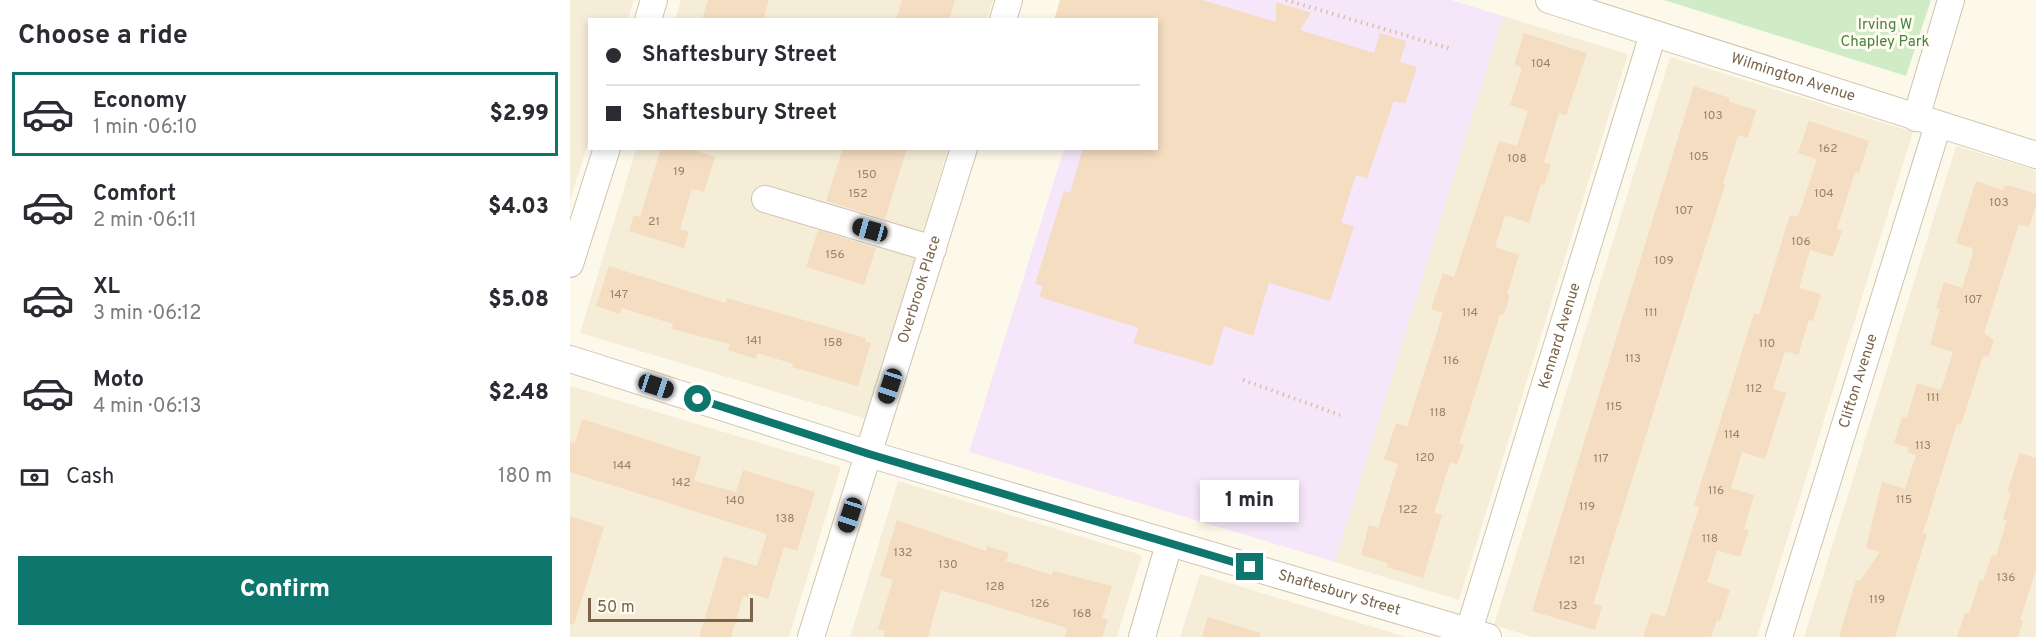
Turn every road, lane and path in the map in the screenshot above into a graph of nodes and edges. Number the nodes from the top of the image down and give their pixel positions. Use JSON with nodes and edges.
{"nodes":[{"id":1,"x":654,"y":0,"type":"edge"},
{"id":2,"x":1009,"y":0,"type":"edge"},
{"id":3,"x":1286,"y":0,"type":"edge"},
{"id":4,"x":1550,"y":0,"type":"edge"},
{"id":5,"x":1952,"y":0,"type":"edge"},
{"id":6,"x":1292,"y":1,"type":"edge"},
{"id":7,"x":649,"y":18,"type":"edge"},
{"id":8,"x":1004,"y":18,"type":"edge"},
{"id":9,"x":1653,"y":34,"type":"junction"},
{"id":10,"x":1452,"y":49,"type":"dead end"},
{"id":11,"x":1927,"y":121,"type":"junction"},
{"id":12,"x":606,"y":150,"type":"edge"},
{"id":13,"x":963,"y":150,"type":"edge"},
{"id":14,"x":2036,"y":155,"type":"edge"},
{"id":15,"x":765,"y":199,"type":"dead end"},
{"id":16,"x":933,"y":249,"type":"junction"},
{"id":17,"x":570,"y":264,"type":"edge"},
{"id":18,"x":570,"y":358,"type":"edge"},
{"id":19,"x":1243,"y":380,"type":"dead end"},
{"id":20,"x":1340,"y":415,"type":"dead end"},
{"id":21,"x":869,"y":454,"type":"junction"},
{"id":22,"x":1169,"y":544,"type":"junction"},
{"id":23,"x":1475,"y":635,"type":"edge"},
{"id":24,"x":811,"y":637,"type":"edge"},
{"id":25,"x":1142,"y":637,"type":"edge"},
{"id":26,"x":1779,"y":637,"type":"edge"}],
"edges":[{"from":1,"to":7,"type":"street"},
{"from":2,"to":8,"type":"street"},
{"from":3,"to":6,"type":"path"},
{"from":4,"to":9,"type":"street","name":"Wilmington Avenue"},
{"from":5,"to":11,"type":"street","name":"Clifton Avenue"},
{"from":6,"to":10,"type":"path"},
{"from":9,"to":11,"type":"street","name":"Wilmington Avenue"},
{"from":9,"to":23,"type":"street","name":"Kennard Avenue"},
{"from":11,"to":14,"type":"street","name":"Wilmington Avenue"},
{"from":11,"to":26,"type":"street","name":"Clifton Avenue"},
{"from":12,"to":17,"type":"street"},
{"from":13,"to":16,"type":"street","name":"Overbrook Place"},
{"from":15,"to":16,"type":"street"},
{"from":16,"to":21,"type":"street","name":"Overbrook Place"},
{"from":18,"to":21,"type":"street","name":"Shaftesbury Street"},
{"from":19,"to":20,"type":"path"},
{"from":21,"to":22,"type":"street","name":"Shaftesbury Street"},
{"from":21,"to":24,"type":"street","name":"Overbrook Place"},
{"from":22,"to":23,"type":"street","name":"Shaftesbury Street"},
{"from":22,"to":25,"type":"street"}]}
